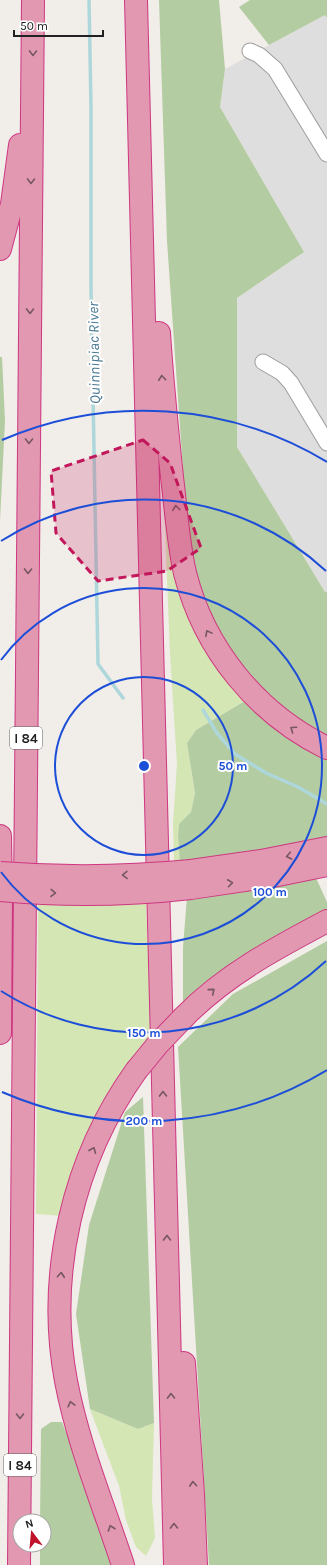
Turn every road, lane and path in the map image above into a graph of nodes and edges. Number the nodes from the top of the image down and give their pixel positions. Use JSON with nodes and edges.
{"nodes":[{"id":1,"x":33,"y":0,"type":"edge"},
{"id":2,"x":136,"y":0,"type":"edge"},
{"id":3,"x":250,"y":51,"type":"dead end"},
{"id":4,"x":32,"y":100,"type":"junction"},
{"id":5,"x":327,"y":154,"type":"edge"},
{"id":6,"x":0,"y":249,"type":"edge"},
{"id":7,"x":143,"y":265,"type":"junction"},
{"id":8,"x":263,"y":362,"type":"dead end"},
{"id":9,"x":327,"y":443,"type":"edge"},
{"id":10,"x":327,"y":748,"type":"edge"},
{"id":11,"x":0,"y":836,"type":"edge"},
{"id":12,"x":327,"y":848,"type":"edge"},
{"id":13,"x":327,"y":865,"type":"edge"},
{"id":14,"x":0,"y":873,"type":"edge"},
{"id":15,"x":191,"y":879,"type":"junction"},
{"id":16,"x":0,"y":890,"type":"edge"},
{"id":17,"x":327,"y":921,"type":"edge"},
{"id":18,"x":0,"y":1033,"type":"edge"},
{"id":19,"x":168,"y":1271,"type":"junction"},
{"id":20,"x":20,"y":1561,"type":"edge"},
{"id":21,"x":123,"y":1565,"type":"edge"},
{"id":22,"x":175,"y":1565,"type":"edge"},
{"id":23,"x":196,"y":1565,"type":"edge"}],
"edges":[{"from":1,"to":4,"type":"highway","number":"I 84","one_way":true},
{"from":2,"to":7,"type":"highway"},
{"from":3,"to":5,"type":"street"},
{"from":4,"to":6,"type":"highway"},
{"from":4,"to":20,"type":"highway","number":"I 84","one_way":true},
{"from":10,"to":7,"type":"highway","one_way":true},
{"from":19,"to":7,"type":"highway","one_way":true},
{"from":8,"to":9,"type":"street"},
{"from":11,"to":18,"type":"highway"},
{"from":12,"to":15,"type":"highway","one_way":true},
{"from":15,"to":13,"type":"highway","one_way":true},
{"from":15,"to":14,"type":"highway","one_way":true,"bridge":true},
{"from":16,"to":15,"type":"highway","one_way":true,"bridge":true},
{"from":21,"to":17,"type":"highway","one_way":true,"bridge":true},
{"from":22,"to":19,"type":"highway","one_way":true},
{"from":23,"to":19,"type":"highway","one_way":true}]}
